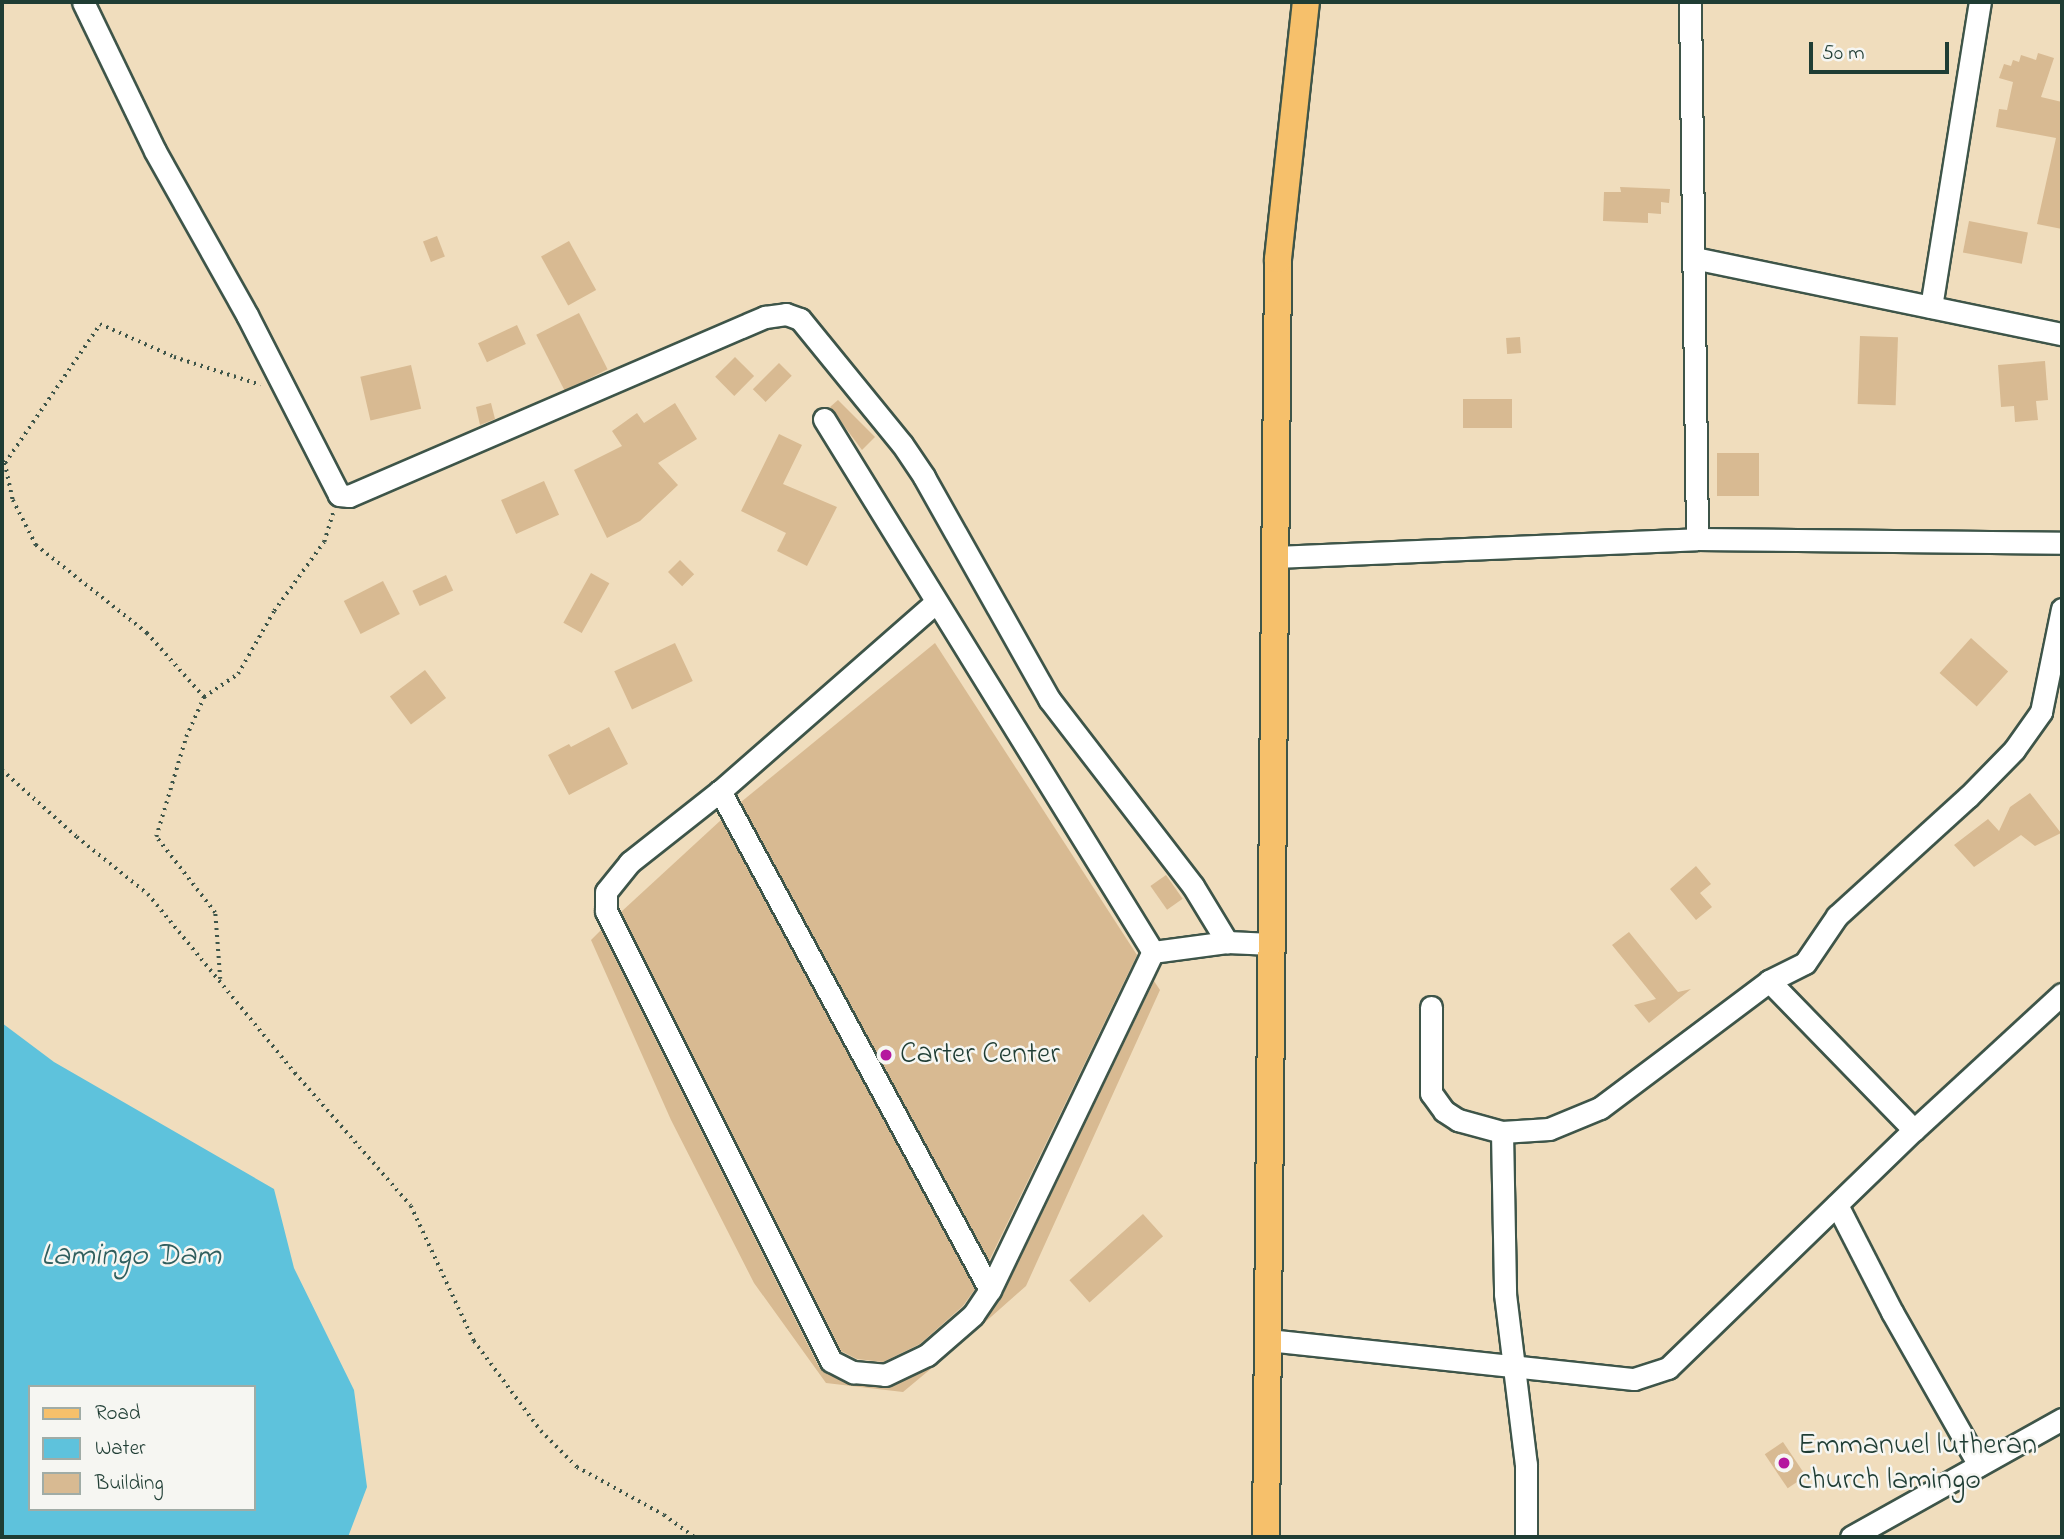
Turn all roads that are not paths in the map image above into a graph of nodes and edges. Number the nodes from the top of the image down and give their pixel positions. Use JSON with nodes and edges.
{"nodes":[{"id":1,"x":83,"y":2,"type":"edge"},
{"id":2,"x":1306,"y":2,"type":"edge"},
{"id":3,"x":1690,"y":2,"type":"edge"},
{"id":4,"x":1980,"y":2,"type":"edge"},
{"id":5,"x":1694,"y":258,"type":"junction"},
{"id":6,"x":1931,"y":307,"type":"junction"},
{"id":7,"x":2062,"y":334,"type":"edge"},
{"id":8,"x":824,"y":419,"type":"dead end"},
{"id":9,"x":1697,"y":539,"type":"junction"},
{"id":10,"x":2062,"y":543,"type":"edge"},
{"id":11,"x":1275,"y":557,"type":"junction"},
{"id":12,"x":935,"y":603,"type":"junction"},
{"id":13,"x":2062,"y":608,"type":"edge"},
{"id":14,"x":720,"y":791,"type":"junction"},
{"id":15,"x":1227,"y":942,"type":"junction"},
{"id":16,"x":1272,"y":944,"type":"junction"},
{"id":17,"x":1153,"y":953,"type":"junction"},
{"id":18,"x":1769,"y":981,"type":"junction"},
{"id":19,"x":2062,"y":994,"type":"edge"},
{"id":20,"x":1431,"y":1007,"type":"dead end"},
{"id":21,"x":1914,"y":1130,"type":"junction"},
{"id":22,"x":1502,"y":1132,"type":"junction"},
{"id":23,"x":1837,"y":1205,"type":"junction"},
{"id":24,"x":990,"y":1290,"type":"junction"},
{"id":25,"x":1268,"y":1340,"type":"junction"},
{"id":26,"x":1514,"y":1366,"type":"junction"},
{"id":27,"x":2062,"y":1419,"type":"edge"},
{"id":28,"x":1979,"y":1465,"type":"junction"},
{"id":29,"x":1266,"y":1537,"type":"edge"},
{"id":30,"x":1526,"y":1537,"type":"edge"},
{"id":31,"x":1851,"y":1537,"type":"edge"}],
"edges":[{"from":1,"to":15,"type":"street"},
{"from":2,"to":11,"type":"main road"},
{"from":3,"to":5,"type":"street"},
{"from":4,"to":6,"type":"street"},
{"from":5,"to":6,"type":"street"},
{"from":5,"to":9,"type":"street"},
{"from":6,"to":7,"type":"street"},
{"from":8,"to":12,"type":"street"},
{"from":9,"to":10,"type":"street"},
{"from":9,"to":11,"type":"street"},
{"from":11,"to":16,"type":"main road"},
{"from":12,"to":14,"type":"street"},
{"from":12,"to":17,"type":"street"},
{"from":13,"to":18,"type":"street"},
{"from":14,"to":24,"type":"street"},
{"from":14,"to":24,"type":"street"},
{"from":15,"to":16,"type":"street"},
{"from":15,"to":17,"type":"street"},
{"from":16,"to":25,"type":"main road"},
{"from":17,"to":24,"type":"street"},
{"from":18,"to":21,"type":"street"},
{"from":18,"to":22,"type":"street"},
{"from":19,"to":21,"type":"street"},
{"from":20,"to":22,"type":"street"},
{"from":21,"to":23,"type":"street"},
{"from":22,"to":26,"type":"street"},
{"from":23,"to":26,"type":"street"},
{"from":23,"to":28,"type":"street"},
{"from":25,"to":26,"type":"street"},
{"from":25,"to":29,"type":"main road"},
{"from":26,"to":30,"type":"street"},
{"from":27,"to":28,"type":"street"},
{"from":28,"to":31,"type":"street"}]}
